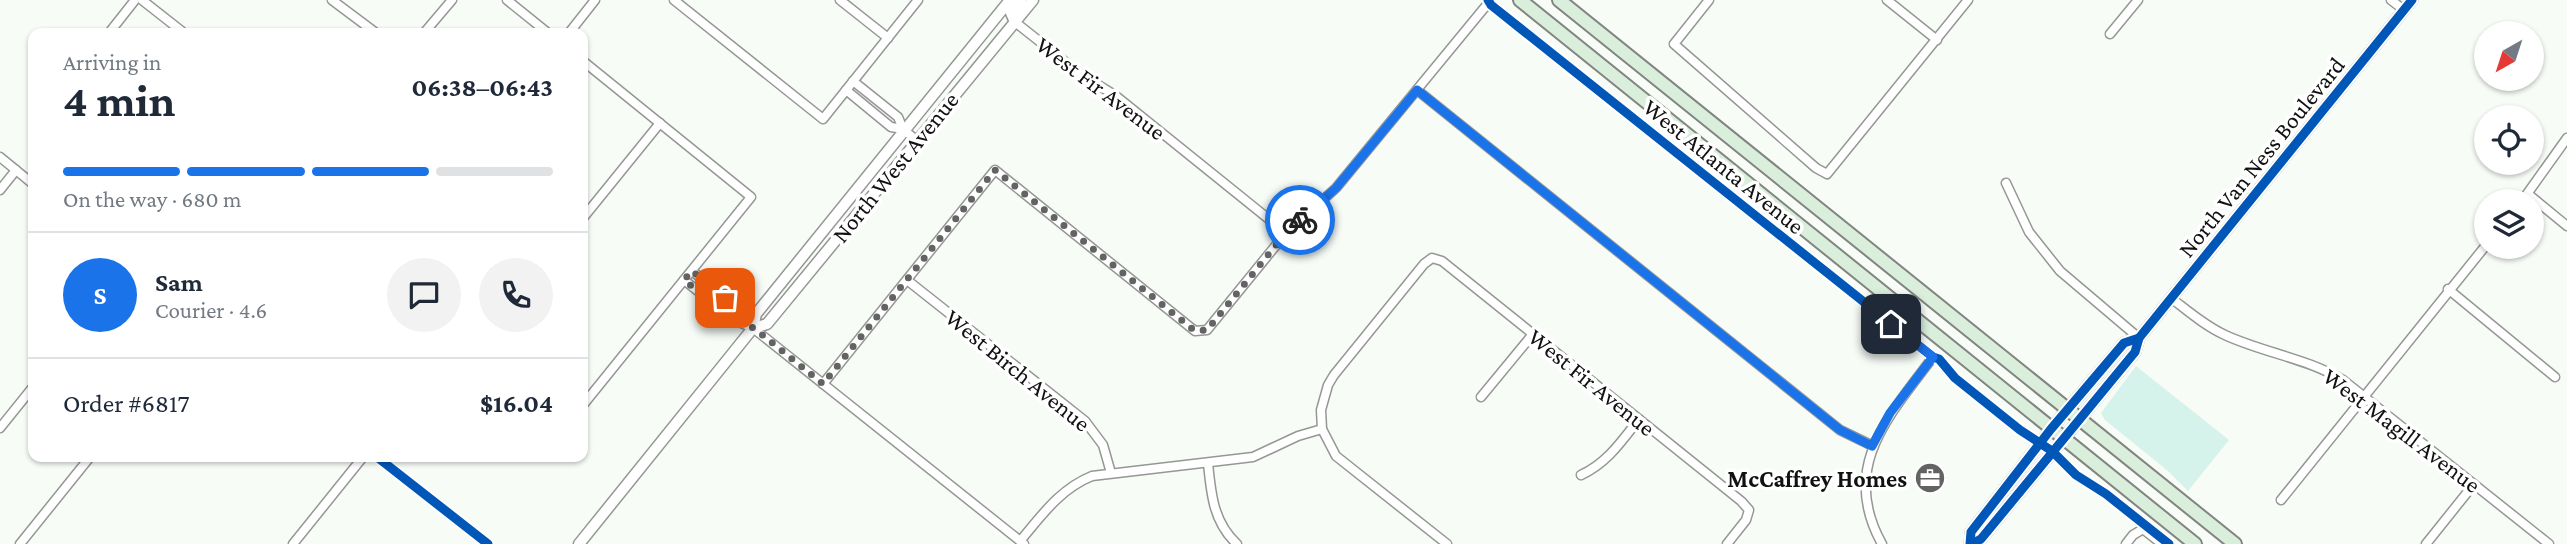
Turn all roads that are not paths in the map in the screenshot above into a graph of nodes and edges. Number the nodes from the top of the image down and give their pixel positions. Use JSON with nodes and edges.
{"nodes":[{"id":1,"x":135,"y":0,"type":"edge"},
{"id":2,"x":142,"y":0,"type":"edge"},
{"id":3,"x":332,"y":0,"type":"edge"},
{"id":4,"x":452,"y":0,"type":"edge"},
{"id":5,"x":507,"y":0,"type":"edge"},
{"id":6,"x":595,"y":0,"type":"edge"},
{"id":7,"x":674,"y":0,"type":"edge"},
{"id":8,"x":841,"y":0,"type":"edge"},
{"id":9,"x":918,"y":0,"type":"edge"},
{"id":10,"x":1010,"y":0,"type":"edge"},
{"id":11,"x":1021,"y":0,"type":"edge"},
{"id":12,"x":1033,"y":0,"type":"edge"},
{"id":13,"x":1520,"y":0,"type":"edge"},
{"id":14,"x":1559,"y":0,"type":"edge"},
{"id":15,"x":1709,"y":0,"type":"edge"},
{"id":16,"x":1887,"y":0,"type":"edge"},
{"id":17,"x":1968,"y":0,"type":"edge"},
{"id":18,"x":2138,"y":0,"type":"edge"},
{"id":19,"x":2391,"y":0,"type":"edge"},
{"id":20,"x":2412,"y":0,"type":"edge"},
{"id":21,"x":2404,"y":10,"type":"junction"},
{"id":22,"x":1014,"y":22,"type":"junction"},
{"id":23,"x":113,"y":28,"type":"edge"},
{"id":24,"x":178,"y":28,"type":"edge"},
{"id":25,"x":369,"y":28,"type":"edge"},
{"id":26,"x":428,"y":28,"type":"edge"},
{"id":27,"x":542,"y":28,"type":"edge"},
{"id":28,"x":573,"y":28,"type":"edge"},
{"id":29,"x":2110,"y":34,"type":"dead end"},
{"id":30,"x":888,"y":38,"type":"junction"},
{"id":31,"x":1937,"y":40,"type":"junction"},
{"id":32,"x":588,"y":65,"type":"edge"},
{"id":33,"x":853,"y":81,"type":"junction"},
{"id":34,"x":846,"y":90,"type":"junction"},
{"id":35,"x":1417,"y":90,"type":"junction"},
{"id":36,"x":660,"y":123,"type":"junction"},
{"id":37,"x":903,"y":129,"type":"junction"},
{"id":38,"x":2567,"y":138,"type":"edge"},
{"id":39,"x":916,"y":140,"type":"junction"},
{"id":40,"x":0,"y":157,"type":"edge"},
{"id":41,"x":16,"y":170,"type":"junction"},
{"id":42,"x":28,"y":180,"type":"edge"},
{"id":43,"x":2006,"y":183,"type":"dead end"},
{"id":44,"x":2531,"y":189,"type":"edge"},
{"id":45,"x":0,"y":190,"type":"edge"},
{"id":46,"x":2544,"y":211,"type":"edge"},
{"id":47,"x":588,"y":212,"type":"edge"},
{"id":48,"x":2567,"y":226,"type":"edge"},
{"id":49,"x":1286,"y":233,"type":"junction"},
{"id":50,"x":2474,"y":259,"type":"edge"},
{"id":51,"x":692,"y":271,"type":"junction"},
{"id":52,"x":684,"y":280,"type":"junction"},
{"id":53,"x":907,"y":280,"type":"junction"},
{"id":54,"x":2448,"y":289,"type":"junction"},
{"id":55,"x":2171,"y":298,"type":"junction"},
{"id":56,"x":754,"y":328,"type":"junction"},
{"id":57,"x":1533,"y":334,"type":"junction"},
{"id":58,"x":2139,"y":338,"type":"junction"},
{"id":59,"x":2555,"y":377,"type":"dead end"},
{"id":60,"x":823,"y":384,"type":"junction"},
{"id":61,"x":28,"y":393,"type":"edge"},
{"id":62,"x":1481,"y":397,"type":"dead end"},
{"id":63,"x":2365,"y":397,"type":"junction"},
{"id":64,"x":588,"y":399,"type":"edge"},
{"id":65,"x":2068,"y":410,"type":"junction"},
{"id":66,"x":1639,"y":419,"type":"junction"},
{"id":67,"x":2080,"y":419,"type":"junction"},
{"id":68,"x":0,"y":428,"type":"edge"},
{"id":69,"x":1322,"y":429,"type":"junction"},
{"id":70,"x":2051,"y":429,"type":"junction"},
{"id":71,"x":2063,"y":438,"type":"junction"},
{"id":72,"x":1872,"y":446,"type":"junction"},
{"id":73,"x":86,"y":462,"type":"edge"},
{"id":74,"x":359,"y":462,"type":"edge"},
{"id":75,"x":383,"y":462,"type":"edge"},
{"id":76,"x":1208,"y":463,"type":"junction"},
{"id":77,"x":1111,"y":473,"type":"junction"},
{"id":78,"x":1581,"y":475,"type":"dead end"},
{"id":79,"x":2474,"y":484,"type":"junction"},
{"id":80,"x":2281,"y":500,"type":"dead end"},
{"id":81,"x":1022,"y":542,"type":"edge"},
{"id":82,"x":20,"y":544,"type":"edge"},
{"id":83,"x":293,"y":544,"type":"edge"},
{"id":84,"x":488,"y":544,"type":"edge"},
{"id":85,"x":579,"y":544,"type":"edge"},
{"id":86,"x":1237,"y":544,"type":"edge"},
{"id":87,"x":1447,"y":544,"type":"edge"},
{"id":88,"x":1727,"y":544,"type":"edge"},
{"id":89,"x":1882,"y":544,"type":"edge"},
{"id":90,"x":1971,"y":544,"type":"edge"},
{"id":91,"x":2126,"y":544,"type":"edge"},
{"id":92,"x":2162,"y":544,"type":"edge"},
{"id":93,"x":2195,"y":544,"type":"edge"},
{"id":94,"x":2235,"y":544,"type":"edge"},
{"id":95,"x":2426,"y":544,"type":"edge"},
{"id":96,"x":2549,"y":544,"type":"edge"}],
"edges":[{"from":1,"to":23,"type":"street"},
{"from":2,"to":24,"type":"street"},
{"from":3,"to":25,"type":"street"},
{"from":4,"to":26,"type":"street"},
{"from":5,"to":27,"type":"street"},
{"from":6,"to":28,"type":"street"},
{"from":7,"to":34,"type":"street"},
{"from":8,"to":30,"type":"street"},
{"from":9,"to":30,"type":"street"},
{"from":10,"to":37,"type":"street","name":"North West Avenue"},
{"from":11,"to":22,"type":"street"},
{"from":12,"to":22,"type":"street","name":"North West Avenue"},
{"from":13,"to":70,"type":"main road"},
{"from":14,"to":65,"type":"main road"},
{"from":15,"to":31,"type":"street"},
{"from":16,"to":31,"type":"street"},
{"from":17,"to":31,"type":"street"},
{"from":18,"to":29,"type":"street"},
{"from":19,"to":21,"type":"street"},
{"from":20,"to":21,"type":"street","name":"North Van Ness Boulevard"},
{"from":21,"to":55,"type":"street","name":"North Van Ness Boulevard"},
{"from":22,"to":39,"type":"street","name":"North West Avenue"},
{"from":22,"to":49,"type":"street","name":"West Fir Avenue"},
{"from":30,"to":33,"type":"street"},
{"from":32,"to":36,"type":"street"},
{"from":33,"to":34,"type":"street"},
{"from":33,"to":37,"type":"street"},
{"from":34,"to":37,"type":"street"},
{"from":35,"to":49,"type":"street"},
{"from":35,"to":72,"type":"street"},
{"from":35,"to":72,"type":"street","name":"West Atlanta Avenue"},
{"from":36,"to":47,"type":"street"},
{"from":36,"to":51,"type":"street"},
{"from":37,"to":39,"type":"street"},
{"from":37,"to":56,"type":"street","name":"North West Avenue"},
{"from":38,"to":44,"type":"street"},
{"from":39,"to":56,"type":"street","name":"North West Avenue"},
{"from":40,"to":41,"type":"street"},
{"from":41,"to":42,"type":"street"},
{"from":41,"to":45,"type":"street"},
{"from":43,"to":58,"type":"street"},
{"from":46,"to":48,"type":"street"},
{"from":49,"to":53,"type":"street"},
{"from":50,"to":54,"type":"street"},
{"from":51,"to":52,"type":"street"},
{"from":51,"to":56,"type":"street"},
{"from":52,"to":56,"type":"street"},
{"from":52,"to":64,"type":"street"},
{"from":53,"to":60,"type":"street"},
{"from":53,"to":77,"type":"street","name":"West Birch Avenue"},
{"from":54,"to":59,"type":"street"},
{"from":54,"to":63,"type":"street"},
{"from":55,"to":58,"type":"street","name":"North Van Ness Boulevard"},
{"from":55,"to":63,"type":"street","name":"West Magill Avenue"},
{"from":56,"to":60,"type":"street"},
{"from":56,"to":85,"type":"street","name":"North West Avenue"},
{"from":57,"to":62,"type":"street"},
{"from":57,"to":66,"type":"street","name":"West Fir Avenue"},
{"from":57,"to":69,"type":"street","name":"West Fir Avenue"},
{"from":58,"to":65,"type":"street","name":"North Van Ness Boulevard"},
{"from":58,"to":67,"type":"street","name":"North Van Ness Boulevard"},
{"from":60,"to":81,"type":"street"},
{"from":61,"to":68,"type":"street"},
{"from":63,"to":79,"type":"street","name":"West Magill Avenue"},
{"from":63,"to":80,"type":"street"},
{"from":65,"to":67,"type":"main road"},
{"from":65,"to":70,"type":"street","name":"North Van Ness Boulevard"},
{"from":66,"to":78,"type":"street"},
{"from":66,"to":88,"type":"street","name":"West Fir Avenue"},
{"from":67,"to":71,"type":"street","name":"North Van Ness Boulevard"},
{"from":67,"to":94,"type":"main road"},
{"from":69,"to":76,"type":"street"},
{"from":69,"to":87,"type":"street"},
{"from":70,"to":71,"type":"main road"},
{"from":70,"to":90,"type":"street","name":"North Van Ness Boulevard"},
{"from":71,"to":90,"type":"street","name":"North Van Ness Boulevard"},
{"from":71,"to":93,"type":"main road"},
{"from":72,"to":89,"type":"street"},
{"from":73,"to":82,"type":"street"},
{"from":74,"to":83,"type":"street"},
{"from":75,"to":84,"type":"street"},
{"from":76,"to":77,"type":"street"},
{"from":76,"to":86,"type":"street"},
{"from":77,"to":81,"type":"street"},
{"from":79,"to":95,"type":"street"},
{"from":79,"to":96,"type":"street","name":"West Magill Avenue"},
{"from":91,"to":92,"type":"street"}]}
